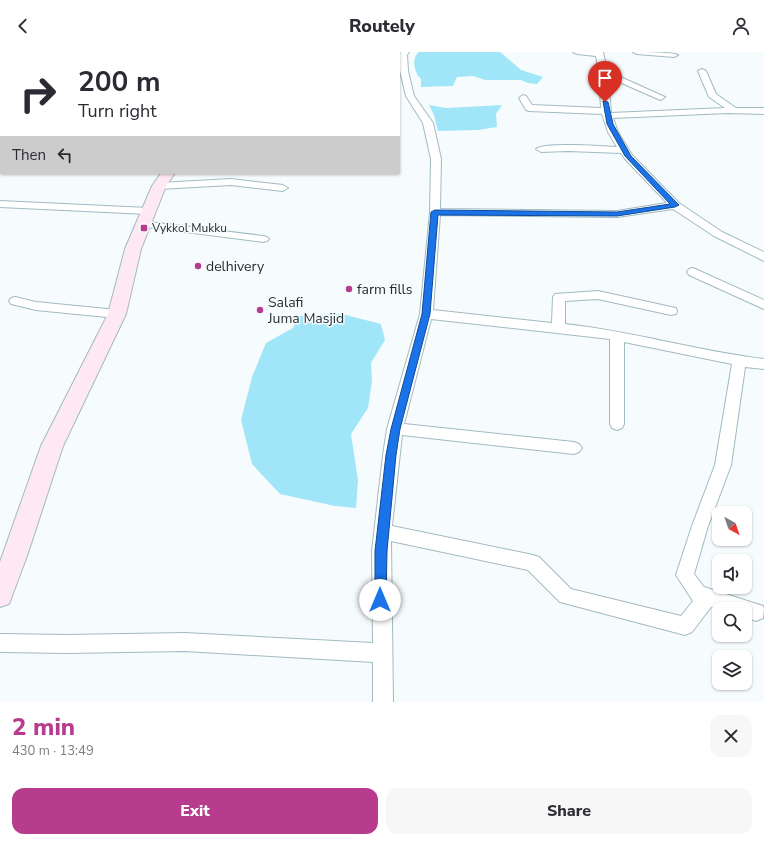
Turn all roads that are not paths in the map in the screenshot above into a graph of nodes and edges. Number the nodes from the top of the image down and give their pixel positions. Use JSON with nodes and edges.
{"nodes":[{"id":1,"x":577,"y":52,"type":"edge"},
{"id":2,"x":637,"y":52,"type":"edge"},
{"id":3,"x":599,"y":53,"type":"edge"},
{"id":4,"x":674,"y":55,"type":"dead end"},
{"id":5,"x":402,"y":56,"type":"edge"},
{"id":6,"x":702,"y":71,"type":"dead end"},
{"id":7,"x":603,"y":72,"type":"junction"},
{"id":8,"x":661,"y":97,"type":"dead end"},
{"id":9,"x":523,"y":98,"type":"dead end"},
{"id":10,"x":734,"y":110,"type":"junction"},
{"id":11,"x":764,"y":111,"type":"edge"},
{"id":12,"x":606,"y":114,"type":"junction"},
{"id":13,"x":541,"y":149,"type":"dead end"},
{"id":14,"x":624,"y":150,"type":"junction"},
{"id":15,"x":163,"y":179,"type":"edge"},
{"id":16,"x":283,"y":188,"type":"dead end"},
{"id":17,"x":0,"y":204,"type":"edge"},
{"id":18,"x":675,"y":205,"type":"junction"},
{"id":19,"x":435,"y":212,"type":"junction"},
{"id":20,"x":145,"y":218,"type":"junction"},
{"id":21,"x":262,"y":238,"type":"dead end"},
{"id":22,"x":764,"y":257,"type":"edge"},
{"id":23,"x":693,"y":272,"type":"dead end"},
{"id":24,"x":15,"y":301,"type":"dead end"},
{"id":25,"x":764,"y":305,"type":"edge"},
{"id":26,"x":671,"y":311,"type":"dead end"},
{"id":27,"x":117,"y":314,"type":"junction"},
{"id":28,"x":426,"y":314,"type":"junction"},
{"id":29,"x":558,"y":328,"type":"junction"},
{"id":30,"x":617,"y":336,"type":"junction"},
{"id":31,"x":739,"y":360,"type":"junction"},
{"id":32,"x":764,"y":364,"type":"edge"},
{"id":33,"x":617,"y":424,"type":"dead end"},
{"id":34,"x":395,"y":429,"type":"junction"},
{"id":35,"x":574,"y":448,"type":"dead end"},
{"id":36,"x":383,"y":532,"type":"junction"},
{"id":37,"x":8,"y":556,"type":"edge"},
{"id":38,"x":0,"y":595,"type":"edge"},
{"id":39,"x":707,"y":597,"type":"junction"},
{"id":40,"x":756,"y":612,"type":"dead end"},
{"id":41,"x":0,"y":643,"type":"edge"},
{"id":42,"x":382,"y":652,"type":"junction"},
{"id":43,"x":383,"y":702,"type":"edge"}],
"edges":[{"from":1,"to":3,"type":"street"},
{"from":2,"to":4,"type":"street"},
{"from":3,"to":7,"type":"street"},
{"from":5,"to":19,"type":"street"},
{"from":6,"to":10,"type":"street"},
{"from":7,"to":8,"type":"street"},
{"from":7,"to":12,"type":"street"},
{"from":9,"to":12,"type":"street"},
{"from":10,"to":11,"type":"street"},
{"from":10,"to":12,"type":"street"},
{"from":12,"to":14,"type":"street"},
{"from":13,"to":14,"type":"street"},
{"from":14,"to":18,"type":"street"},
{"from":15,"to":16,"type":"street"},
{"from":15,"to":20,"type":"main road"},
{"from":17,"to":20,"type":"street"},
{"from":18,"to":19,"type":"street"},
{"from":18,"to":22,"type":"street"},
{"from":19,"to":28,"type":"street"},
{"from":20,"to":21,"type":"street"},
{"from":20,"to":27,"type":"main road"},
{"from":23,"to":25,"type":"street"},
{"from":24,"to":27,"type":"street"},
{"from":26,"to":29,"type":"street"},
{"from":27,"to":37,"type":"main road"},
{"from":28,"to":29,"type":"street"},
{"from":28,"to":34,"type":"street"},
{"from":29,"to":30,"type":"street"},
{"from":30,"to":31,"type":"street"},
{"from":30,"to":33,"type":"street"},
{"from":31,"to":32,"type":"street"},
{"from":31,"to":39,"type":"street"},
{"from":34,"to":35,"type":"street"},
{"from":34,"to":36,"type":"street"},
{"from":36,"to":39,"type":"street"},
{"from":36,"to":42,"type":"street"},
{"from":37,"to":38,"type":"main road"},
{"from":39,"to":40,"type":"street"},
{"from":41,"to":42,"type":"street"},
{"from":42,"to":43,"type":"street"}]}
